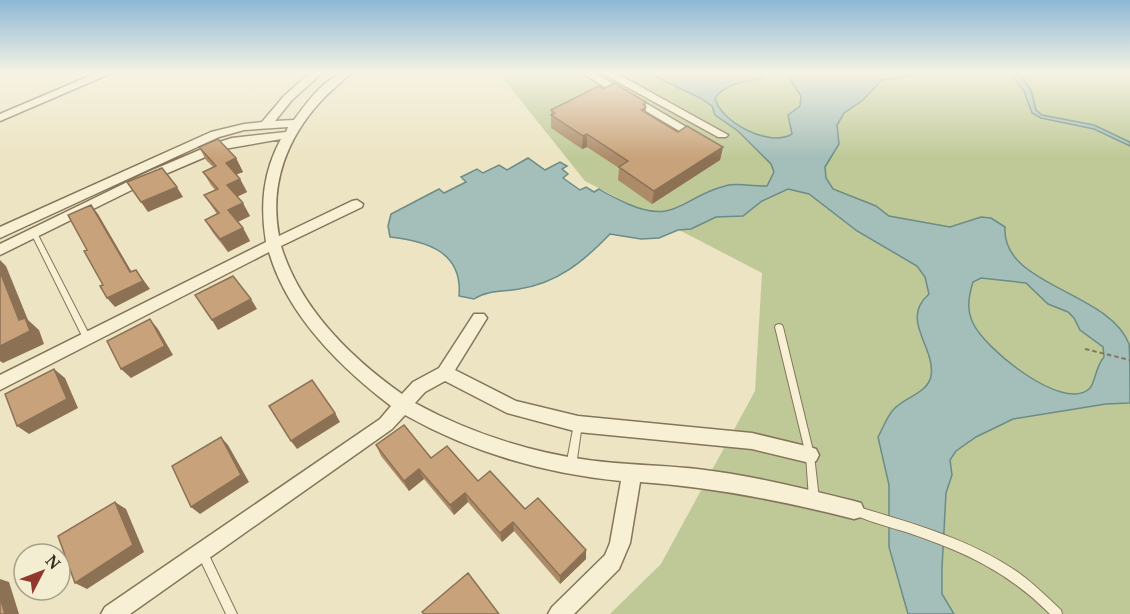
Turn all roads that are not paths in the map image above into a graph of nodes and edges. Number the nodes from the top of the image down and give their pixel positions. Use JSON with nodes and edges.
{"nodes":[{"id":1,"x":41,"y":101,"type":"edge"},
{"id":2,"x":286,"y":101,"type":"edge"},
{"id":3,"x":315,"y":101,"type":"edge"},
{"id":4,"x":634,"y":101,"type":"edge"},
{"id":5,"x":658,"y":101,"type":"edge"},
{"id":6,"x":0,"y":118,"type":"edge"},
{"id":7,"x":266,"y":125,"type":"junction"},
{"id":8,"x":293,"y":129,"type":"junction"},
{"id":9,"x":692,"y":134,"type":"edge"},
{"id":10,"x":722,"y":135,"type":"dead end"},
{"id":11,"x":357,"y":204,"type":"dead end"},
{"id":12,"x":0,"y":233,"type":"edge"},
{"id":13,"x":34,"y":233,"type":"junction"},
{"id":14,"x":273,"y":244,"type":"junction"},
{"id":15,"x":0,"y":250,"type":"edge"},
{"id":16,"x":479,"y":318,"type":"dead end"},
{"id":17,"x":779,"y":327,"type":"dead end"},
{"id":18,"x":87,"y":338,"type":"junction"},
{"id":19,"x":445,"y":373,"type":"junction"},
{"id":20,"x":0,"y":383,"type":"edge"},
{"id":21,"x":404,"y":405,"type":"junction"},
{"id":22,"x":578,"y":424,"type":"junction"},
{"id":23,"x":810,"y":455,"type":"junction"},
{"id":24,"x":570,"y":466,"type":"junction"},
{"id":25,"x":632,"y":472,"type":"junction"},
{"id":26,"x":814,"y":500,"type":"junction"},
{"id":27,"x":854,"y":510,"type":"joint"},
{"id":28,"x":201,"y":552,"type":"junction"},
{"id":29,"x":112,"y":614,"type":"edge"},
{"id":30,"x":232,"y":614,"type":"edge"},
{"id":31,"x":559,"y":614,"type":"edge"},
{"id":32,"x":1057,"y":614,"type":"edge"}],
"edges":[{"from":1,"to":6,"type":"street"},
{"from":2,"to":7,"type":"street"},
{"from":3,"to":8,"type":"street"},
{"from":4,"to":9,"type":"street"},
{"from":5,"to":10,"type":"street"},
{"from":7,"to":8,"type":"street"},
{"from":7,"to":12,"type":"street"},
{"from":8,"to":13,"type":"street"},
{"from":8,"to":14,"type":"street"},
{"from":11,"to":14,"type":"street"},
{"from":13,"to":15,"type":"street"},
{"from":13,"to":18,"type":"lane"},
{"from":14,"to":18,"type":"street"},
{"from":14,"to":21,"type":"street"},
{"from":16,"to":19,"type":"street"},
{"from":17,"to":23,"type":"lane"},
{"from":18,"to":20,"type":"street"},
{"from":19,"to":21,"type":"street"},
{"from":19,"to":22,"type":"street"},
{"from":21,"to":24,"type":"street"},
{"from":21,"to":28,"type":"street"},
{"from":22,"to":23,"type":"street"},
{"from":22,"to":24,"type":"lane"},
{"from":23,"to":26,"type":"lane"},
{"from":24,"to":25,"type":"street"},
{"from":25,"to":26,"type":"street"},
{"from":25,"to":31,"type":"street"},
{"from":26,"to":27,"type":"street"},
{"from":27,"to":32,"type":"lane"},
{"from":28,"to":29,"type":"street"},
{"from":28,"to":30,"type":"lane"}]}
